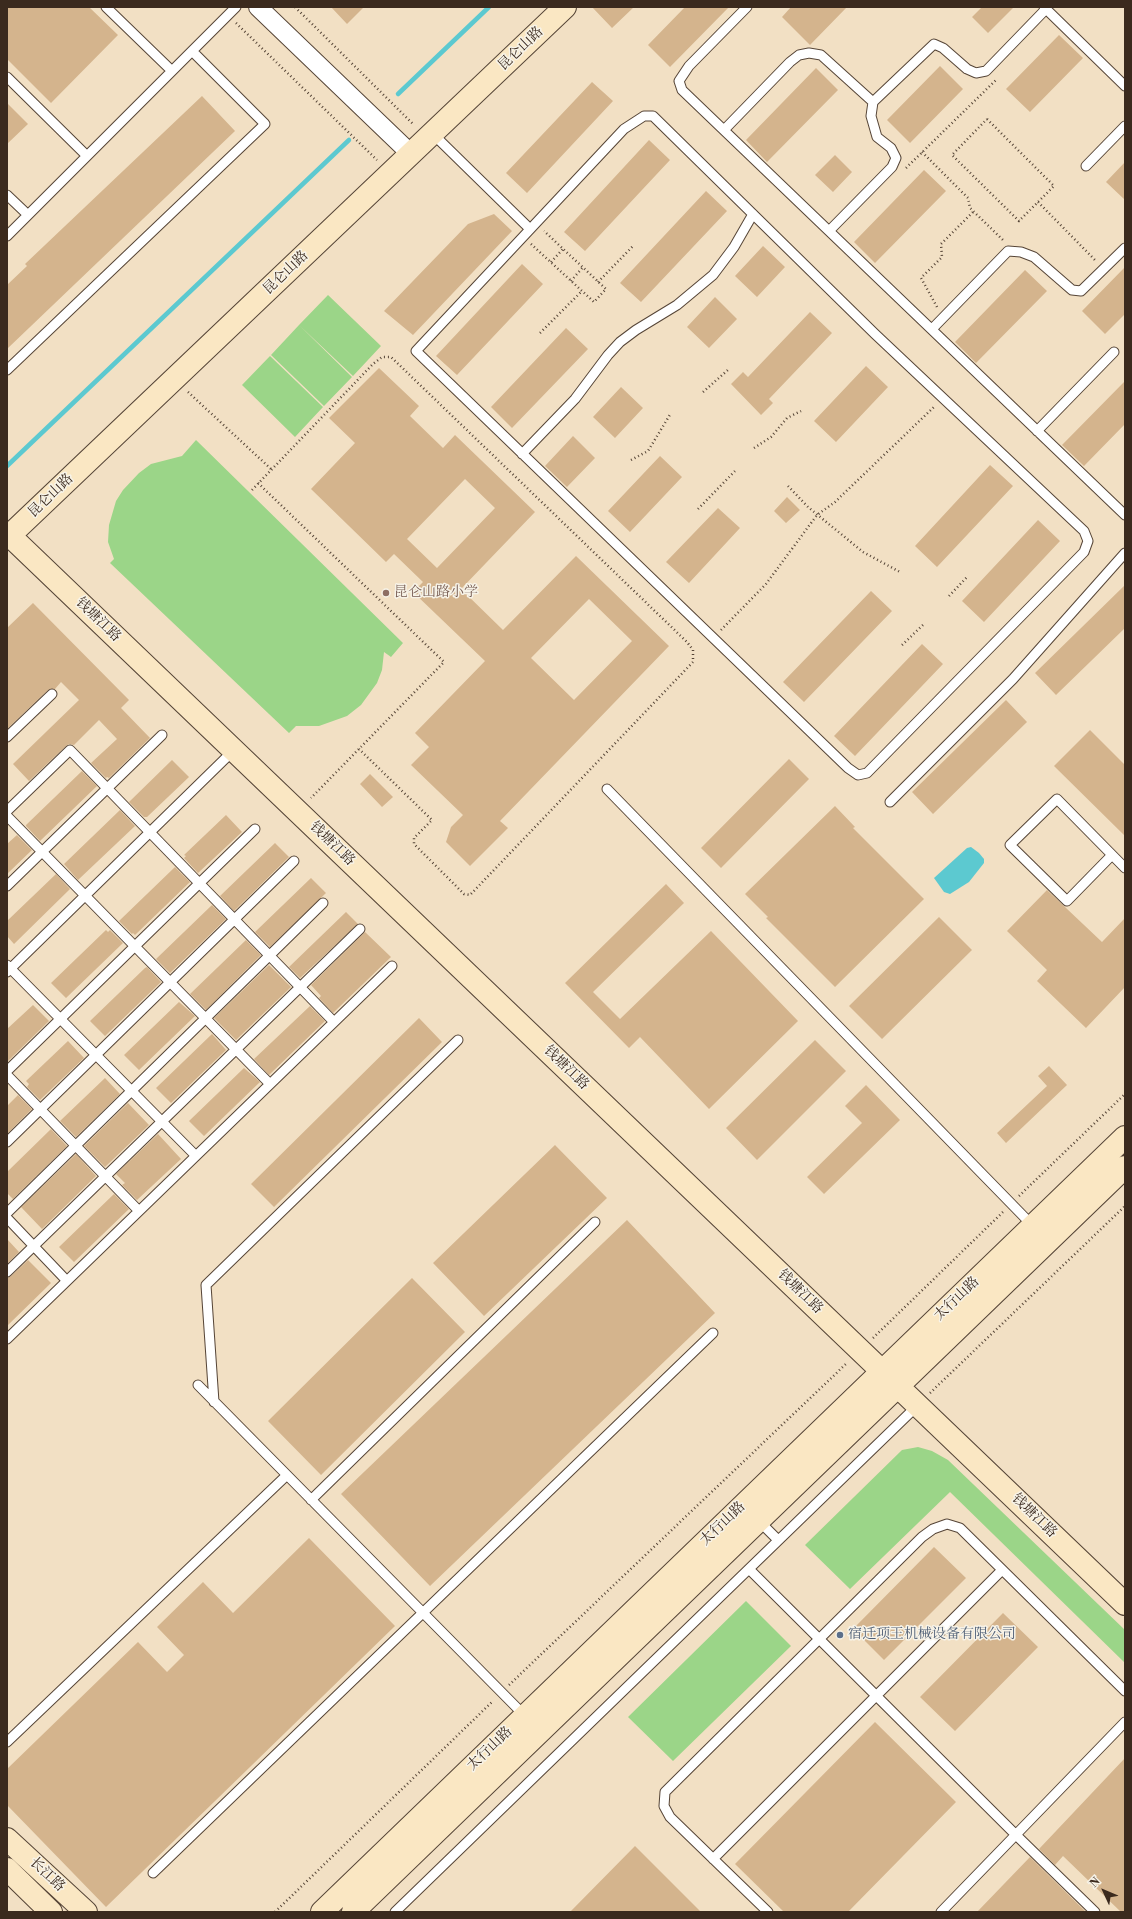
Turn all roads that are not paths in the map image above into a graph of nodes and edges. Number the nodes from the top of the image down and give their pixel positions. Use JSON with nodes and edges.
{"nodes":[{"id":1,"x":106,"y":7,"type":"edge"},
{"id":2,"x":236,"y":7,"type":"edge"},
{"id":3,"x":258,"y":7,"type":"edge"},
{"id":4,"x":565,"y":7,"type":"edge"},
{"id":5,"x":747,"y":7,"type":"edge"},
{"id":6,"x":1045,"y":8,"type":"edge"},
{"id":7,"x":192,"y":51,"type":"junction"},
{"id":8,"x":172,"y":71,"type":"junction"},
{"id":9,"x":7,"y":78,"type":"edge"},
{"id":10,"x":1125,"y":86,"type":"edge"},
{"id":11,"x":873,"y":102,"type":"junction"},
{"id":12,"x":1125,"y":126,"type":"edge"},
{"id":13,"x":724,"y":130,"type":"junction"},
{"id":14,"x":430,"y":136,"type":"junction"},
{"id":15,"x":411,"y":154,"type":"junction"},
{"id":16,"x":87,"y":156,"type":"junction"},
{"id":17,"x":1086,"y":166,"type":"dead end"},
{"id":18,"x":7,"y":195,"type":"edge"},
{"id":19,"x":753,"y":214,"type":"junction"},
{"id":20,"x":28,"y":215,"type":"junction"},
{"id":21,"x":533,"y":226,"type":"junction"},
{"id":22,"x":829,"y":231,"type":"junction"},
{"id":23,"x":7,"y":236,"type":"edge"},
{"id":24,"x":1125,"y":248,"type":"edge"},
{"id":25,"x":932,"y":330,"type":"junction"},
{"id":26,"x":1114,"y":352,"type":"dead end"},
{"id":27,"x":7,"y":370,"type":"edge"},
{"id":28,"x":1037,"y":431,"type":"junction"},
{"id":29,"x":522,"y":454,"type":"junction"},
{"id":30,"x":1125,"y":515,"type":"edge"},
{"id":31,"x":8,"y":536,"type":"edge"},
{"id":32,"x":1125,"y":553,"type":"edge"},
{"id":33,"x":52,"y":694,"type":"dead end"},
{"id":34,"x":162,"y":735,"type":"dead end"},
{"id":35,"x":7,"y":737,"type":"edge"},
{"id":36,"x":234,"y":750,"type":"junction"},
{"id":37,"x":107,"y":789,"type":"junction"},
{"id":38,"x":607,"y":789,"type":"dead end"},
{"id":39,"x":890,"y":802,"type":"dead end"},
{"id":40,"x":7,"y":811,"type":"edge"},
{"id":41,"x":7,"y":816,"type":"edge"},
{"id":42,"x":255,"y":828,"type":"dead end"},
{"id":43,"x":150,"y":832,"type":"junction"},
{"id":44,"x":42,"y":852,"type":"junction"},
{"id":45,"x":1112,"y":855,"type":"junction"},
{"id":46,"x":294,"y":861,"type":"dead end"},
{"id":47,"x":1125,"y":868,"type":"edge"},
{"id":48,"x":199,"y":883,"type":"junction"},
{"id":49,"x":7,"y":886,"type":"edge"},
{"id":50,"x":85,"y":896,"type":"junction"},
{"id":51,"x":323,"y":903,"type":"dead end"},
{"id":52,"x":234,"y":919,"type":"junction"},
{"id":53,"x":360,"y":929,"type":"dead end"},
{"id":54,"x":135,"y":946,"type":"junction"},
{"id":55,"x":270,"y":956,"type":"junction"},
{"id":56,"x":392,"y":966,"type":"dead end"},
{"id":57,"x":8,"y":969,"type":"edge"},
{"id":58,"x":170,"y":982,"type":"junction"},
{"id":59,"x":300,"y":987,"type":"junction"},
{"id":60,"x":206,"y":1018,"type":"junction"},
{"id":61,"x":60,"y":1019,"type":"junction"},
{"id":62,"x":334,"y":1022,"type":"junction"},
{"id":63,"x":458,"y":1040,"type":"dead end"},
{"id":64,"x":236,"y":1049,"type":"junction"},
{"id":65,"x":96,"y":1055,"type":"junction"},
{"id":66,"x":7,"y":1071,"type":"edge"},
{"id":67,"x":7,"y":1075,"type":"edge"},
{"id":68,"x":270,"y":1084,"type":"junction"},
{"id":69,"x":131,"y":1091,"type":"junction"},
{"id":70,"x":40,"y":1109,"type":"junction"},
{"id":71,"x":162,"y":1121,"type":"junction"},
{"id":72,"x":1125,"y":1137,"type":"edge"},
{"id":73,"x":7,"y":1142,"type":"edge"},
{"id":74,"x":76,"y":1145,"type":"junction"},
{"id":75,"x":196,"y":1156,"type":"junction"},
{"id":76,"x":1125,"y":1167,"type":"edge"},
{"id":77,"x":105,"y":1176,"type":"junction"},
{"id":78,"x":139,"y":1211,"type":"junction"},
{"id":79,"x":7,"y":1212,"type":"edge"},
{"id":80,"x":7,"y":1218,"type":"edge"},
{"id":81,"x":595,"y":1222,"type":"dead end"},
{"id":82,"x":1040,"y":1233,"type":"junction"},
{"id":83,"x":33,"y":1246,"type":"junction"},
{"id":84,"x":7,"y":1272,"type":"edge"},
{"id":85,"x":67,"y":1281,"type":"junction"},
{"id":86,"x":713,"y":1333,"type":"dead end"},
{"id":87,"x":8,"y":1335,"type":"edge"},
{"id":88,"x":890,"y":1378,"type":"junction"},
{"id":89,"x":198,"y":1385,"type":"dead end"},
{"id":90,"x":214,"y":1402,"type":"junction"},
{"id":91,"x":918,"y":1405,"type":"junction"},
{"id":92,"x":287,"y":1475,"type":"junction"},
{"id":93,"x":311,"y":1500,"type":"junction"},
{"id":94,"x":758,"y":1520,"type":"junction"},
{"id":95,"x":778,"y":1540,"type":"junction"},
{"id":96,"x":749,"y":1569,"type":"junction"},
{"id":97,"x":1002,"y":1570,"type":"junction"},
{"id":98,"x":1125,"y":1604,"type":"edge"},
{"id":99,"x":423,"y":1613,"type":"junction"},
{"id":100,"x":820,"y":1639,"type":"junction"},
{"id":101,"x":1125,"y":1691,"type":"edge"},
{"id":102,"x":876,"y":1695,"type":"junction"},
{"id":103,"x":1125,"y":1722,"type":"edge"},
{"id":104,"x":532,"y":1724,"type":"junction"},
{"id":105,"x":7,"y":1742,"type":"edge"},
{"id":106,"x":1016,"y":1835,"type":"junction"},
{"id":107,"x":7,"y":1839,"type":"edge"},
{"id":108,"x":713,"y":1859,"type":"junction"},
{"id":109,"x":7,"y":1869,"type":"edge"},
{"id":110,"x":153,"y":1873,"type":"dead end"},
{"id":111,"x":51,"y":1912,"type":"edge"},
{"id":112,"x":86,"y":1912,"type":"edge"},
{"id":113,"x":322,"y":1912,"type":"edge"},
{"id":114,"x":353,"y":1912,"type":"edge"},
{"id":115,"x":395,"y":1912,"type":"edge"},
{"id":116,"x":768,"y":1912,"type":"edge"},
{"id":117,"x":941,"y":1912,"type":"edge"},
{"id":118,"x":1095,"y":1912,"type":"edge"}],
"edges":[{"from":1,"to":8,"type":"lane"},
{"from":2,"to":7,"type":"lane"},
{"from":3,"to":15,"type":"street"},
{"from":4,"to":14,"type":"street","name":"昆仑山路"},
{"from":5,"to":13,"type":"lane"},
{"from":6,"to":10,"type":"lane"},
{"from":6,"to":11,"type":"lane"},
{"from":7,"to":8,"type":"lane"},
{"from":7,"to":27,"type":"lane"},
{"from":8,"to":16,"type":"lane"},
{"from":9,"to":16,"type":"lane"},
{"from":11,"to":13,"type":"lane"},
{"from":11,"to":22,"type":"lane"},
{"from":12,"to":17,"type":"lane"},
{"from":13,"to":22,"type":"lane"},
{"from":14,"to":15,"type":"street","name":"昆仑山路"},
{"from":14,"to":21,"type":"lane"},
{"from":15,"to":31,"type":"street","name":"昆仑山路"},
{"from":16,"to":20,"type":"lane"},
{"from":18,"to":20,"type":"lane"},
{"from":19,"to":21,"type":"lane"},
{"from":19,"to":29,"type":"lane"},
{"from":19,"to":29,"type":"lane"},
{"from":20,"to":23,"type":"lane"},
{"from":21,"to":29,"type":"lane"},
{"from":22,"to":25,"type":"lane"},
{"from":24,"to":25,"type":"lane"},
{"from":25,"to":28,"type":"lane"},
{"from":26,"to":28,"type":"lane"},
{"from":28,"to":30,"type":"lane"},
{"from":31,"to":36,"type":"street","name":"钱塘江路"},
{"from":32,"to":39,"type":"lane"},
{"from":33,"to":35,"type":"lane"},
{"from":34,"to":37,"type":"lane"},
{"from":36,"to":43,"type":"lane"},
{"from":36,"to":88,"type":"street","name":"钱塘江路"},
{"from":37,"to":40,"type":"lane"},
{"from":37,"to":43,"type":"lane"},
{"from":37,"to":44,"type":"lane"},
{"from":38,"to":82,"type":"lane"},
{"from":41,"to":44,"type":"lane"},
{"from":42,"to":48,"type":"lane"},
{"from":43,"to":48,"type":"lane"},
{"from":43,"to":50,"type":"lane"},
{"from":44,"to":49,"type":"lane"},
{"from":44,"to":50,"type":"lane"},
{"from":45,"to":45,"type":"lane"},
{"from":45,"to":47,"type":"lane"},
{"from":46,"to":52,"type":"lane"},
{"from":48,"to":52,"type":"lane"},
{"from":48,"to":54,"type":"lane"},
{"from":50,"to":54,"type":"lane"},
{"from":50,"to":57,"type":"lane"},
{"from":51,"to":55,"type":"lane"},
{"from":52,"to":55,"type":"lane"},
{"from":52,"to":58,"type":"lane"},
{"from":53,"to":59,"type":"lane"},
{"from":54,"to":58,"type":"lane"},
{"from":54,"to":61,"type":"lane"},
{"from":55,"to":59,"type":"lane"},
{"from":55,"to":60,"type":"lane"},
{"from":56,"to":62,"type":"lane"},
{"from":57,"to":61,"type":"lane"},
{"from":58,"to":60,"type":"lane"},
{"from":58,"to":65,"type":"lane"},
{"from":59,"to":62,"type":"lane"},
{"from":59,"to":64,"type":"lane"},
{"from":60,"to":64,"type":"lane"},
{"from":60,"to":69,"type":"lane"},
{"from":61,"to":65,"type":"lane"},
{"from":61,"to":66,"type":"lane"},
{"from":62,"to":68,"type":"lane"},
{"from":63,"to":90,"type":"lane"},
{"from":64,"to":68,"type":"lane"},
{"from":64,"to":71,"type":"lane"},
{"from":65,"to":69,"type":"lane"},
{"from":65,"to":70,"type":"lane"},
{"from":67,"to":70,"type":"lane"},
{"from":68,"to":75,"type":"lane"},
{"from":69,"to":71,"type":"lane"},
{"from":69,"to":74,"type":"lane"},
{"from":70,"to":73,"type":"lane"},
{"from":70,"to":74,"type":"lane"},
{"from":71,"to":75,"type":"lane"},
{"from":71,"to":77,"type":"lane"},
{"from":72,"to":82,"type":"street","name":"太行山路"},
{"from":74,"to":77,"type":"lane"},
{"from":74,"to":79,"type":"lane"},
{"from":75,"to":78,"type":"lane"},
{"from":76,"to":82,"type":"street","name":"太行山路"},
{"from":77,"to":78,"type":"lane"},
{"from":77,"to":83,"type":"lane"},
{"from":78,"to":85,"type":"lane"},
{"from":80,"to":83,"type":"lane"},
{"from":81,"to":93,"type":"lane"},
{"from":82,"to":88,"type":"street","name":"太行山路"},
{"from":83,"to":84,"type":"lane"},
{"from":83,"to":85,"type":"lane"},
{"from":85,"to":87,"type":"lane"},
{"from":86,"to":99,"type":"lane"},
{"from":88,"to":91,"type":"street","name":"钱塘江路"},
{"from":88,"to":94,"type":"street","name":"太行山路"},
{"from":88,"to":104,"type":"street","name":"太行山路"},
{"from":89,"to":90,"type":"lane"},
{"from":90,"to":92,"type":"lane"},
{"from":91,"to":95,"type":"lane"},
{"from":91,"to":98,"type":"street","name":"钱塘江路"},
{"from":92,"to":93,"type":"lane"},
{"from":92,"to":105,"type":"lane"},
{"from":93,"to":99,"type":"lane"},
{"from":94,"to":95,"type":"lane"},
{"from":94,"to":104,"type":"street","name":"太行山路"},
{"from":95,"to":96,"type":"lane"},
{"from":96,"to":100,"type":"lane"},
{"from":96,"to":115,"type":"lane"},
{"from":97,"to":100,"type":"lane"},
{"from":97,"to":101,"type":"lane"},
{"from":97,"to":102,"type":"lane"},
{"from":99,"to":104,"type":"lane"},
{"from":99,"to":110,"type":"lane"},
{"from":100,"to":102,"type":"lane"},
{"from":100,"to":108,"type":"lane"},
{"from":102,"to":106,"type":"lane"},
{"from":102,"to":108,"type":"lane"},
{"from":103,"to":106,"type":"lane"},
{"from":104,"to":113,"type":"street","name":"太行山路"},
{"from":104,"to":114,"type":"street","name":"太行山路"},
{"from":106,"to":117,"type":"lane"},
{"from":106,"to":118,"type":"lane"},
{"from":107,"to":112,"type":"street","name":"长江路"},
{"from":108,"to":116,"type":"lane"},
{"from":109,"to":111,"type":"street","name":"长江路"}]}
